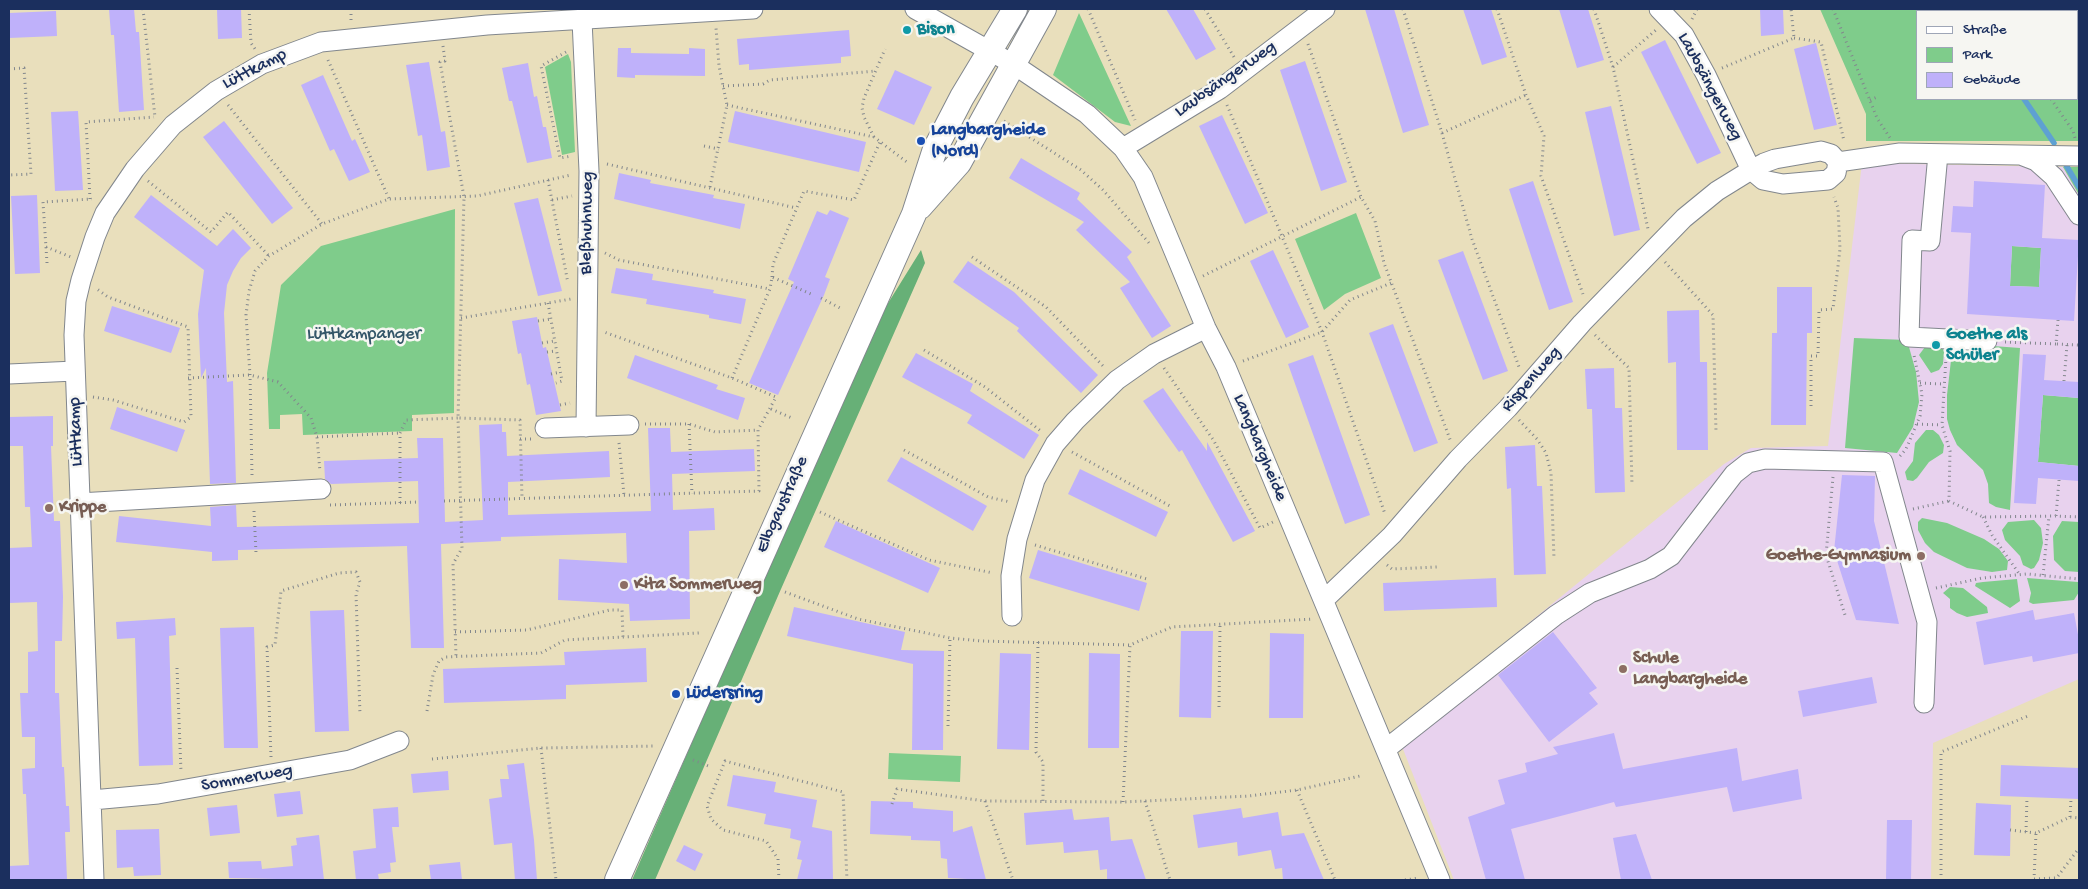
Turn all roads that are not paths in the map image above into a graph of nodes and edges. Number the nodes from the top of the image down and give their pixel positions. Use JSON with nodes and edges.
{"nodes":[{"id":1,"x":753,"y":9,"type":"edge"},
{"id":2,"x":915,"y":9,"type":"edge"},
{"id":3,"x":1015,"y":9,"type":"edge"},
{"id":4,"x":1044,"y":9,"type":"edge"},
{"id":5,"x":1325,"y":9,"type":"edge"},
{"id":6,"x":1665,"y":14,"type":"edge"},
{"id":7,"x":582,"y":20,"type":"junction"},
{"id":8,"x":990,"y":51,"type":"junction"},
{"id":9,"x":1013,"y":64,"type":"junction"},
{"id":10,"x":1123,"y":148,"type":"junction"},
{"id":11,"x":1938,"y":154,"type":"junction"},
{"id":12,"x":2020,"y":155,"type":"junction"},
{"id":13,"x":2079,"y":156,"type":"edge"},
{"id":14,"x":1838,"y":162,"type":"junction"},
{"id":15,"x":1751,"y":170,"type":"junction"},
{"id":16,"x":914,"y":214,"type":"junction"},
{"id":17,"x":2079,"y":215,"type":"edge"},
{"id":18,"x":1206,"y":328,"type":"junction"},
{"id":19,"x":1987,"y":341,"type":"road end"},
{"id":20,"x":76,"y":371,"type":"junction"},
{"id":21,"x":9,"y":374,"type":"edge"},
{"id":22,"x":623,"y":425,"type":"road end"},
{"id":23,"x":586,"y":427,"type":"junction"},
{"id":24,"x":545,"y":428,"type":"dead end"},
{"id":25,"x":321,"y":489,"type":"road end"},
{"id":26,"x":79,"y":503,"type":"junction"},
{"id":27,"x":1324,"y":600,"type":"junction"},
{"id":28,"x":1012,"y":616,"type":"dead end"},
{"id":29,"x":1924,"y":703,"type":"dead end"},
{"id":30,"x":399,"y":741,"type":"dead end"},
{"id":31,"x":1386,"y":749,"type":"junction"},
{"id":32,"x":92,"y":800,"type":"junction"},
{"id":33,"x":94,"y":880,"type":"edge"},
{"id":34,"x":618,"y":880,"type":"edge"},
{"id":35,"x":1440,"y":880,"type":"edge"}],
"edges":[{"from":1,"to":7,"type":"street","name":"Lüttkamp"},
{"from":2,"to":8,"type":"street"},
{"from":3,"to":8,"type":"main road","name":"Elbgaustraße"},
{"from":4,"to":9,"type":"main road","name":"Elbgaustraße"},
{"from":5,"to":10,"type":"street","name":"Laubsängerweg"},
{"from":6,"to":15,"type":"street","name":"Laubsängerweg"},
{"from":7,"to":20,"type":"street","name":"Lüttkamp"},
{"from":7,"to":23,"type":"street","name":"Bleßhuhnweg"},
{"from":8,"to":9,"type":"street","name":"Langbargheide"},
{"from":8,"to":16,"type":"main road","name":"Elbgaustraße"},
{"from":9,"to":10,"type":"street","name":"Langbargheide"},
{"from":9,"to":16,"type":"main road","name":"Elbgaustraße"},
{"from":10,"to":18,"type":"street","name":"Langbargheide"},
{"from":11,"to":12,"type":"street"},
{"from":11,"to":14,"type":"street"},
{"from":11,"to":19,"type":"street"},
{"from":12,"to":13,"type":"street"},
{"from":12,"to":17,"type":"street"},
{"from":14,"to":15,"type":"street","name":"Rispenweg"},
{"from":14,"to":15,"type":"street"},
{"from":15,"to":27,"type":"street","name":"Rispenweg"},
{"from":16,"to":34,"type":"main road","name":"Elbgaustraße"},
{"from":18,"to":27,"type":"street","name":"Langbargheide"},
{"from":18,"to":28,"type":"street"},
{"from":20,"to":21,"type":"street"},
{"from":20,"to":26,"type":"street","name":"Lüttkamp"},
{"from":22,"to":23,"type":"street"},
{"from":23,"to":24,"type":"street"},
{"from":25,"to":26,"type":"street"},
{"from":26,"to":32,"type":"street","name":"Lüttkamp"},
{"from":27,"to":31,"type":"street","name":"Langbargheide"},
{"from":29,"to":31,"type":"street"},
{"from":30,"to":32,"type":"street","name":"Sommerweg"},
{"from":31,"to":35,"type":"street","name":"Langbargheide"},
{"from":32,"to":33,"type":"street","name":"Lüttkamp"}]}
